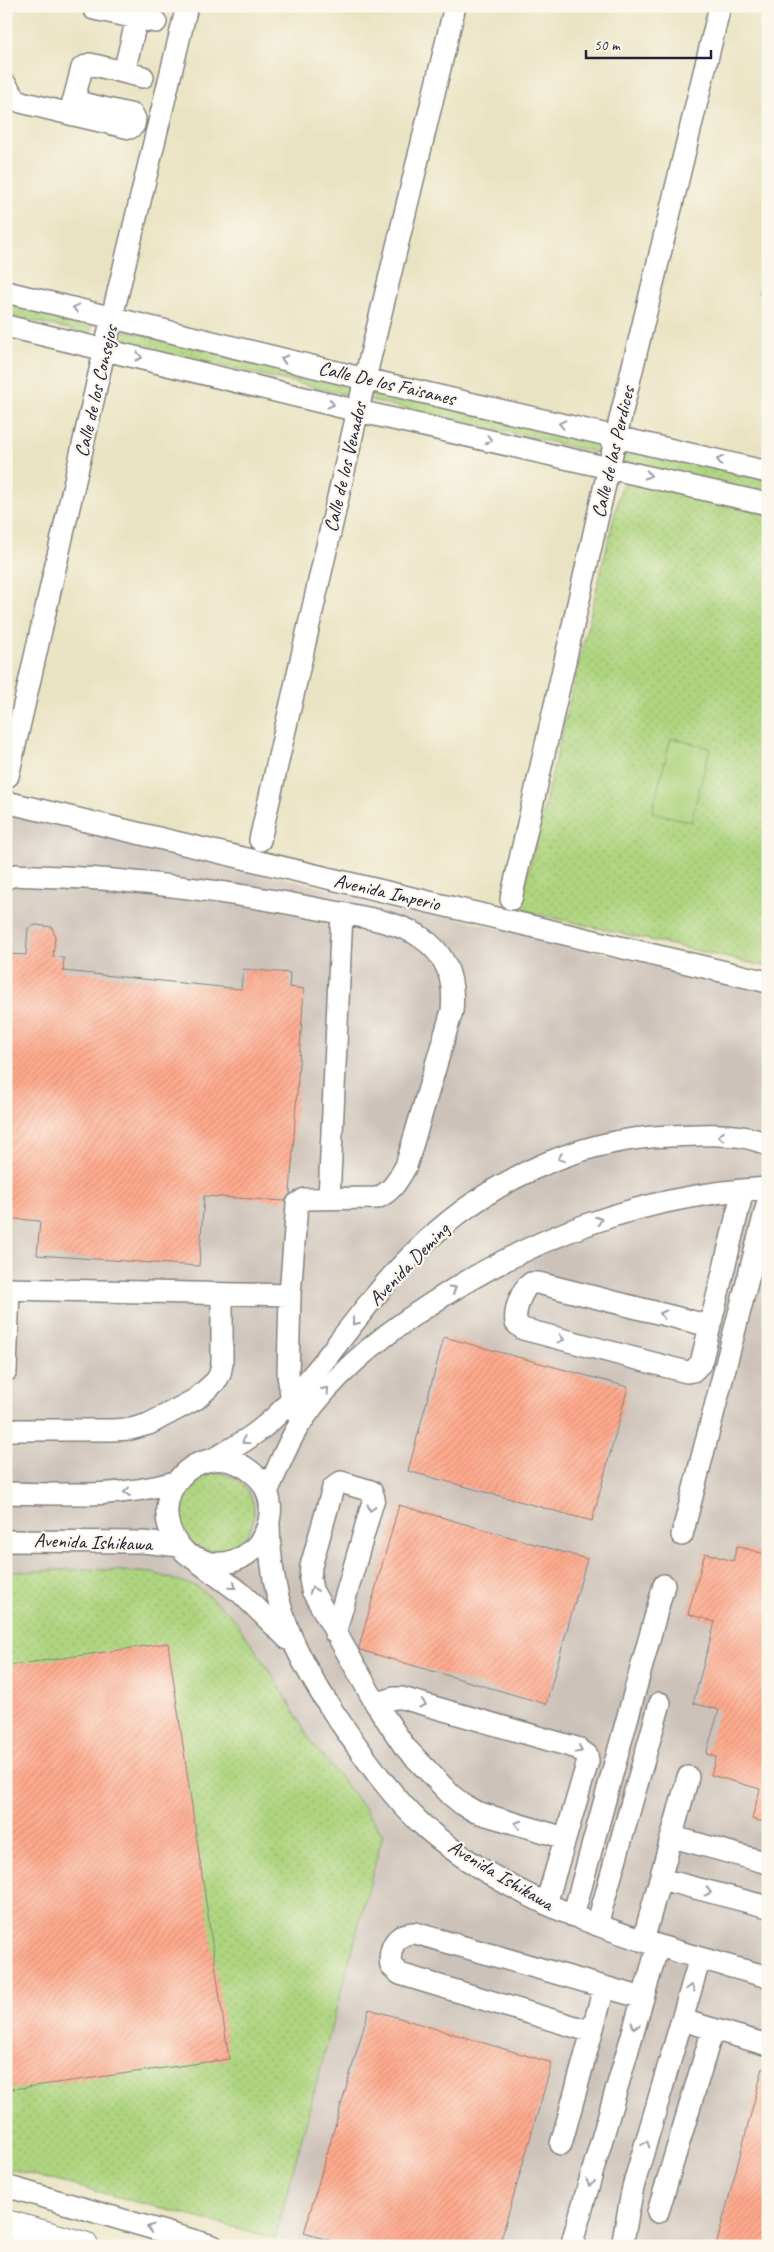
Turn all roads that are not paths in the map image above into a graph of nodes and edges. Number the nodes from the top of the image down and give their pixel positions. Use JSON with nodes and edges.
{"nodes":[{"id":1,"x":187,"y":6,"type":"edge"},
{"id":2,"x":455,"y":6,"type":"edge"},
{"id":3,"x":720,"y":6,"type":"edge"},
{"id":4,"x":94,"y":9,"type":"dead end"},
{"id":5,"x":6,"y":85,"type":"edge"},
{"id":6,"x":6,"y":292,"type":"edge"},
{"id":7,"x":112,"y":317,"type":"junction"},
{"id":8,"x":6,"y":326,"type":"edge"},
{"id":9,"x":105,"y":348,"type":"junction"},
{"id":10,"x":365,"y":379,"type":"junction"},
{"id":11,"x":358,"y":410,"type":"junction"},
{"id":12,"x":616,"y":436,"type":"junction"},
{"id":13,"x":609,"y":466,"type":"junction"},
{"id":14,"x":768,"y":472,"type":"edge"},
{"id":15,"x":768,"y":504,"type":"edge"},
{"id":16,"x":8,"y":776,"type":"dead end"},
{"id":17,"x":6,"y":802,"type":"edge"},
{"id":18,"x":260,"y":840,"type":"dead end"},
{"id":19,"x":6,"y":878,"type":"edge"},
{"id":20,"x":511,"y":899,"type":"dead end"},
{"id":21,"x":342,"y":913,"type":"junction"},
{"id":22,"x":768,"y":982,"type":"edge"},
{"id":23,"x":768,"y":1145,"type":"edge"},
{"id":24,"x":768,"y":1188,"type":"edge"},
{"id":25,"x":743,"y":1190,"type":"junction"},
{"id":26,"x":329,"y":1199,"type":"junction"},
{"id":27,"x":768,"y":1201,"type":"edge"},
{"id":28,"x":7,"y":1289,"type":"edge"},
{"id":29,"x":222,"y":1294,"type":"junction"},
{"id":30,"x":290,"y":1296,"type":"junction"},
{"id":31,"x":710,"y":1326,"type":"junction"},
{"id":32,"x":7,"y":1346,"type":"edge"},
{"id":33,"x":6,"y":1371,"type":"edge"},
{"id":34,"x":292,"y":1400,"type":"junction"},
{"id":35,"x":301,"y":1423,"type":"junction"},
{"id":36,"x":6,"y":1430,"type":"edge"},
{"id":37,"x":213,"y":1459,"type":"junction"},
{"id":38,"x":175,"y":1482,"type":"junction"},
{"id":39,"x":267,"y":1492,"type":"junction"},
{"id":40,"x":6,"y":1493,"type":"edge"},
{"id":41,"x":269,"y":1524,"type":"junction"},
{"id":42,"x":682,"y":1535,"type":"dead end"},
{"id":43,"x":6,"y":1540,"type":"edge"},
{"id":44,"x":187,"y":1552,"type":"junction"},
{"id":45,"x":664,"y":1585,"type":"dead end"},
{"id":46,"x":335,"y":1633,"type":"junction"},
{"id":47,"x":293,"y":1644,"type":"junction"},
{"id":48,"x":660,"y":1703,"type":"dead end"},
{"id":49,"x":376,"y":1704,"type":"junction"},
{"id":50,"x":688,"y":1777,"type":"dead end"},
{"id":51,"x":673,"y":1837,"type":"junction"},
{"id":52,"x":565,"y":1838,"type":"junction"},
{"id":53,"x":768,"y":1862,"type":"edge"},
{"id":54,"x":661,"y":1879,"type":"junction"},
{"id":55,"x":546,"y":1904,"type":"junction"},
{"id":56,"x":768,"y":1907,"type":"edge"},
{"id":57,"x":573,"y":1916,"type":"junction"},
{"id":58,"x":597,"y":1925,"type":"junction"},
{"id":59,"x":651,"y":1943,"type":"junction"},
{"id":60,"x":700,"y":1958,"type":"junction"},
{"id":61,"x":768,"y":1977,"type":"edge"},
{"id":62,"x":604,"y":1988,"type":"junction"},
{"id":63,"x":643,"y":1998,"type":"junction"},
{"id":64,"x":682,"y":2020,"type":"junction"},
{"id":65,"x":713,"y":2029,"type":"junction"},
{"id":66,"x":592,"y":2032,"type":"junction"},
{"id":67,"x":768,"y":2045,"type":"edge"},
{"id":68,"x":561,"y":2144,"type":"dead end"},
{"id":69,"x":6,"y":2186,"type":"edge"},
{"id":70,"x":658,"y":2212,"type":"dead end"},
{"id":71,"x":6,"y":2224,"type":"edge"},
{"id":72,"x":84,"y":2246,"type":"edge"},
{"id":73,"x":214,"y":2246,"type":"edge"},
{"id":74,"x":576,"y":2246,"type":"edge"},
{"id":75,"x":622,"y":2246,"type":"edge"}],
"edges":[{"from":1,"to":7,"type":"street","name":"Calle de los Consejos"},
{"from":2,"to":10,"type":"street","name":"Calle de los Venados"},
{"from":3,"to":12,"type":"street","name":"Calle de las Perdices"},
{"from":4,"to":5,"type":"street"},
{"from":7,"to":6,"type":"street","name":"Calle De los Faisanes","one_way":true},
{"from":7,"to":9,"type":"street","name":"Calle de los Consejos"},
{"from":10,"to":7,"type":"street","name":"Calle De los Faisanes","one_way":true},
{"from":8,"to":9,"type":"street","name":"Calle De los Faisanes"},
{"from":9,"to":11,"type":"street","name":"Calle De los Faisanes","one_way":true},
{"from":9,"to":16,"type":"street","name":"Calle de los Consejos"},
{"from":10,"to":11,"type":"street","name":"Calle de los Venados"},
{"from":12,"to":10,"type":"street","name":"Calle De los Faisanes","one_way":true},
{"from":11,"to":13,"type":"street","name":"Calle De los Faisanes","one_way":true},
{"from":11,"to":18,"type":"street","name":"Calle de los Venados"},
{"from":12,"to":13,"type":"street","name":"Calle de las Perdices"},
{"from":14,"to":12,"type":"street","name":"Calle De los Faisanes","one_way":true},
{"from":13,"to":15,"type":"street","name":"Calle De los Faisanes","one_way":true},
{"from":13,"to":20,"type":"street","name":"Calle de las Perdices"},
{"from":17,"to":22,"type":"street","name":"Avenida Imperio"},
{"from":19,"to":21,"type":"street"},
{"from":21,"to":26,"type":"street"},
{"from":21,"to":26,"type":"street"},
{"from":23,"to":34,"type":"street","name":"Avenida Deming","one_way":true},
{"from":24,"to":25,"type":"street","name":"Avenida Deming"},
{"from":25,"to":31,"type":"street"},
{"from":35,"to":25,"type":"street","name":"Avenida Deming","one_way":true},
{"from":26,"to":30,"type":"street"},
{"from":27,"to":42,"type":"street"},
{"from":28,"to":29,"type":"street"},
{"from":28,"to":32,"type":"street"},
{"from":29,"to":30,"type":"street"},
{"from":29,"to":36,"type":"street"},
{"from":30,"to":34,"type":"street"},
{"from":31,"to":31,"type":"street","one_way":true},
{"from":32,"to":33,"type":"street"},
{"from":34,"to":35,"type":"street"},
{"from":34,"to":37,"type":"street","name":"Avenida Deming","one_way":true},
{"from":35,"to":39,"type":"street","name":"Avenida Deming"},
{"from":37,"to":38,"type":"street"},
{"from":37,"to":39,"type":"street","name":"Avenida Ishikawa"},
{"from":38,"to":40,"type":"street","one_way":true},
{"from":38,"to":44,"type":"street","name":"Avenida Ishikawa"},
{"from":39,"to":41,"type":"street","name":"Avenida Ishikawa"},
{"from":41,"to":44,"type":"street","name":"Avenida Ishikawa"},
{"from":41,"to":47,"type":"street","name":"Avenida Ishikawa"},
{"from":43,"to":44,"type":"street","name":"Avenida Ishikawa"},
{"from":44,"to":47,"type":"street","name":"Avenida Ishikawa","one_way":true},
{"from":45,"to":57,"type":"street"},
{"from":46,"to":46,"type":"street","one_way":true},
{"from":46,"to":49,"type":"street"},
{"from":47,"to":55,"type":"street","name":"Avenida Ishikawa"},
{"from":48,"to":58,"type":"street"},
{"from":52,"to":49,"type":"street","one_way":true},
{"from":49,"to":52,"type":"street","one_way":true},
{"from":50,"to":51,"type":"street"},
{"from":51,"to":53,"type":"street"},
{"from":51,"to":54,"type":"street"},
{"from":52,"to":55,"type":"street"},
{"from":54,"to":56,"type":"street","one_way":true},
{"from":54,"to":59,"type":"street"},
{"from":55,"to":57,"type":"street","name":"Avenida Ishikawa"},
{"from":57,"to":58,"type":"street","name":"Avenida Ishikawa"},
{"from":58,"to":59,"type":"street","name":"Avenida Ishikawa"},
{"from":59,"to":60,"type":"street","name":"Avenida Ishikawa"},
{"from":59,"to":63,"type":"street"},
{"from":60,"to":61,"type":"street","name":"Avenida Ishikawa"},
{"from":64,"to":60,"type":"street","one_way":true},
{"from":62,"to":63,"type":"street"},
{"from":62,"to":66,"type":"street"},
{"from":62,"to":66,"type":"street"},
{"from":63,"to":74,"type":"street","one_way":true},
{"from":64,"to":65,"type":"street"},
{"from":75,"to":64,"type":"street","one_way":true},
{"from":65,"to":67,"type":"street"},
{"from":65,"to":70,"type":"street"},
{"from":66,"to":68,"type":"street"},
{"from":73,"to":69,"type":"street","one_way":true},
{"from":71,"to":72,"type":"main road"}]}
